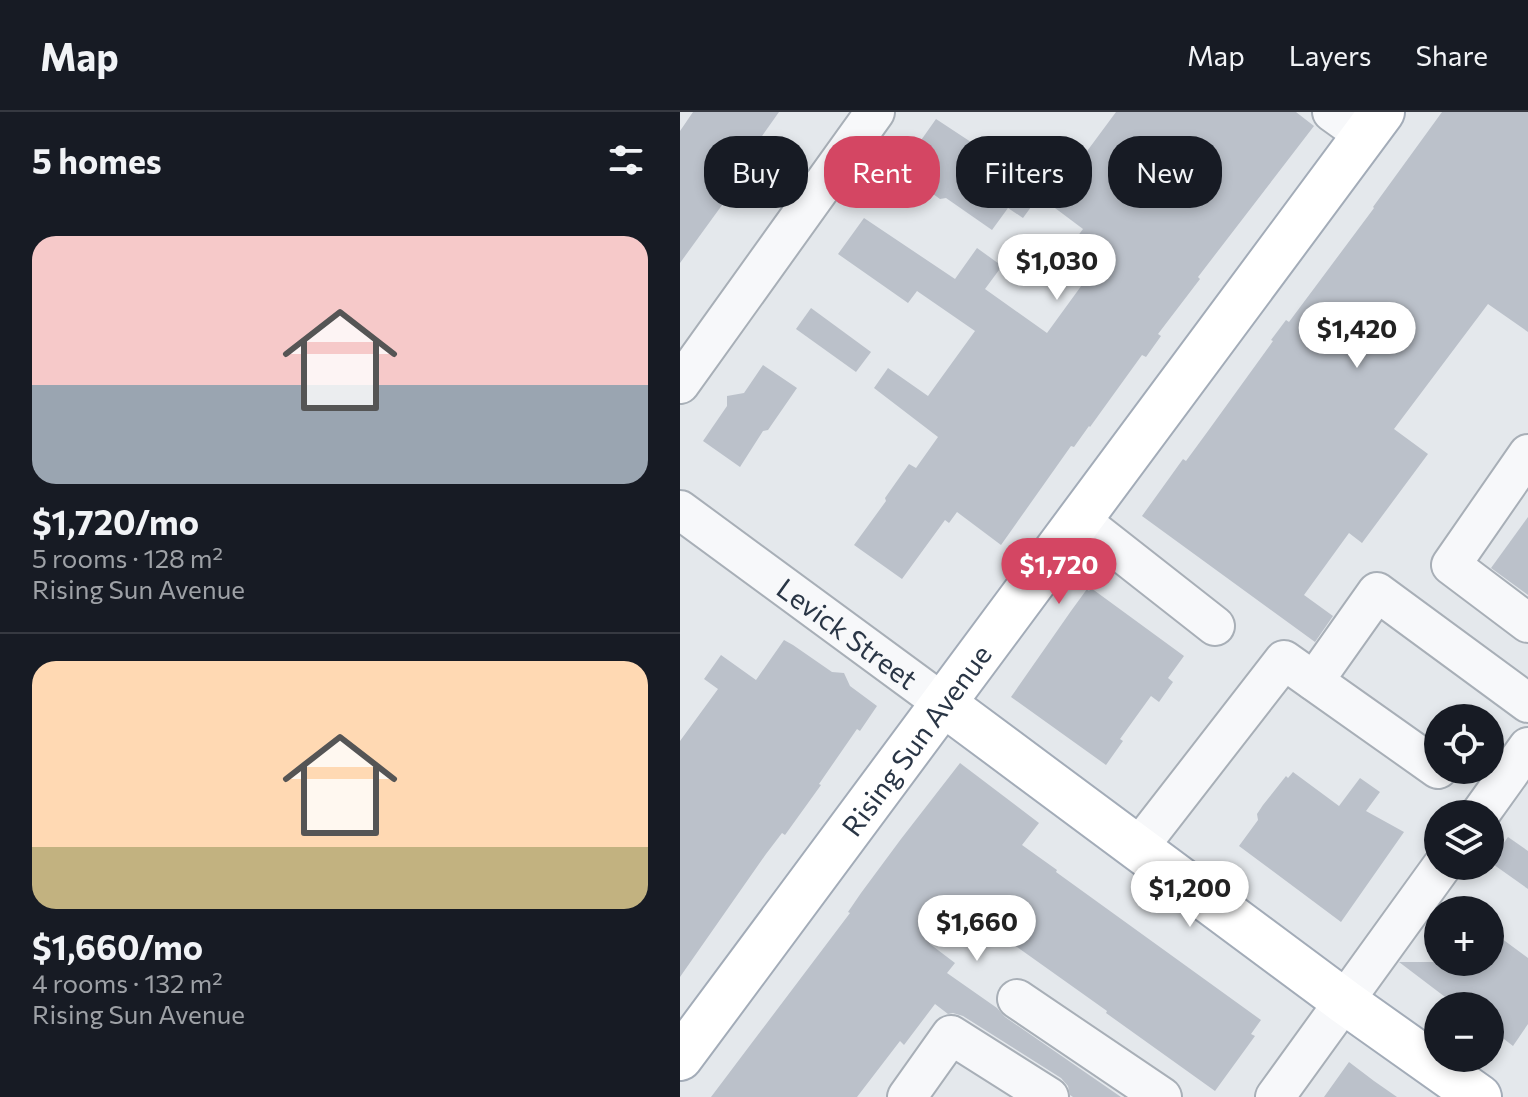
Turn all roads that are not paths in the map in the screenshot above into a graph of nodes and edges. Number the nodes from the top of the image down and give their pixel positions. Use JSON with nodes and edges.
{"nodes":[{"id":1,"x":875,"y":112,"type":"edge"},
{"id":2,"x":1359,"y":120,"type":"edge"},
{"id":3,"x":680,"y":384,"type":"edge"},
{"id":4,"x":1528,"y":454,"type":"edge"},
{"id":5,"x":680,"y":510,"type":"edge"},
{"id":6,"x":1080,"y":520,"type":"junction"},
{"id":7,"x":1528,"y":623,"type":"edge"},
{"id":8,"x":1215,"y":626,"type":"dead end"},
{"id":9,"x":1314,"y":681,"type":"junction"},
{"id":10,"x":1528,"y":703,"type":"edge"},
{"id":11,"x":944,"y":704,"type":"junction"},
{"id":12,"x":1528,"y":747,"type":"edge"},
{"id":13,"x":1424,"y":758,"type":"edge"},
{"id":14,"x":1456,"y":784,"type":"edge"},
{"id":15,"x":1473,"y":800,"type":"edge"},
{"id":16,"x":1490,"y":800,"type":"edge"},
{"id":17,"x":1138,"y":848,"type":"junction"},
{"id":18,"x":1432,"y":880,"type":"edge"},
{"id":19,"x":1017,"y":999,"type":"dead end"},
{"id":20,"x":1345,"y":1002,"type":"junction"},
{"id":21,"x":680,"y":1058,"type":"edge"},
{"id":22,"x":907,"y":1097,"type":"edge"},
{"id":23,"x":1049,"y":1097,"type":"edge"},
{"id":24,"x":1162,"y":1097,"type":"edge"},
{"id":25,"x":1275,"y":1097,"type":"edge"},
{"id":26,"x":1479,"y":1097,"type":"edge"}],
"edges":[{"from":1,"to":3,"type":"street"},
{"from":2,"to":6,"type":"main road","name":"Rising Sun Avenue"},
{"from":4,"to":7,"type":"street"},
{"from":5,"to":11,"type":"street","name":"Levick Street"},
{"from":6,"to":8,"type":"street"},
{"from":6,"to":11,"type":"main road","name":"Rising Sun Avenue"},
{"from":9,"to":10,"type":"street"},
{"from":9,"to":13,"type":"street"},
{"from":9,"to":17,"type":"street"},
{"from":11,"to":17,"type":"main road","name":"Levick Street"},
{"from":11,"to":21,"type":"main road","name":"Rising Sun Avenue"},
{"from":12,"to":16,"type":"street"},
{"from":14,"to":15,"type":"street"},
{"from":17,"to":20,"type":"main road","name":"Levick Street"},
{"from":18,"to":20,"type":"street"},
{"from":19,"to":24,"type":"street"},
{"from":20,"to":25,"type":"street"},
{"from":20,"to":26,"type":"main road","name":"Levick Street"},
{"from":22,"to":23,"type":"street"}]}
